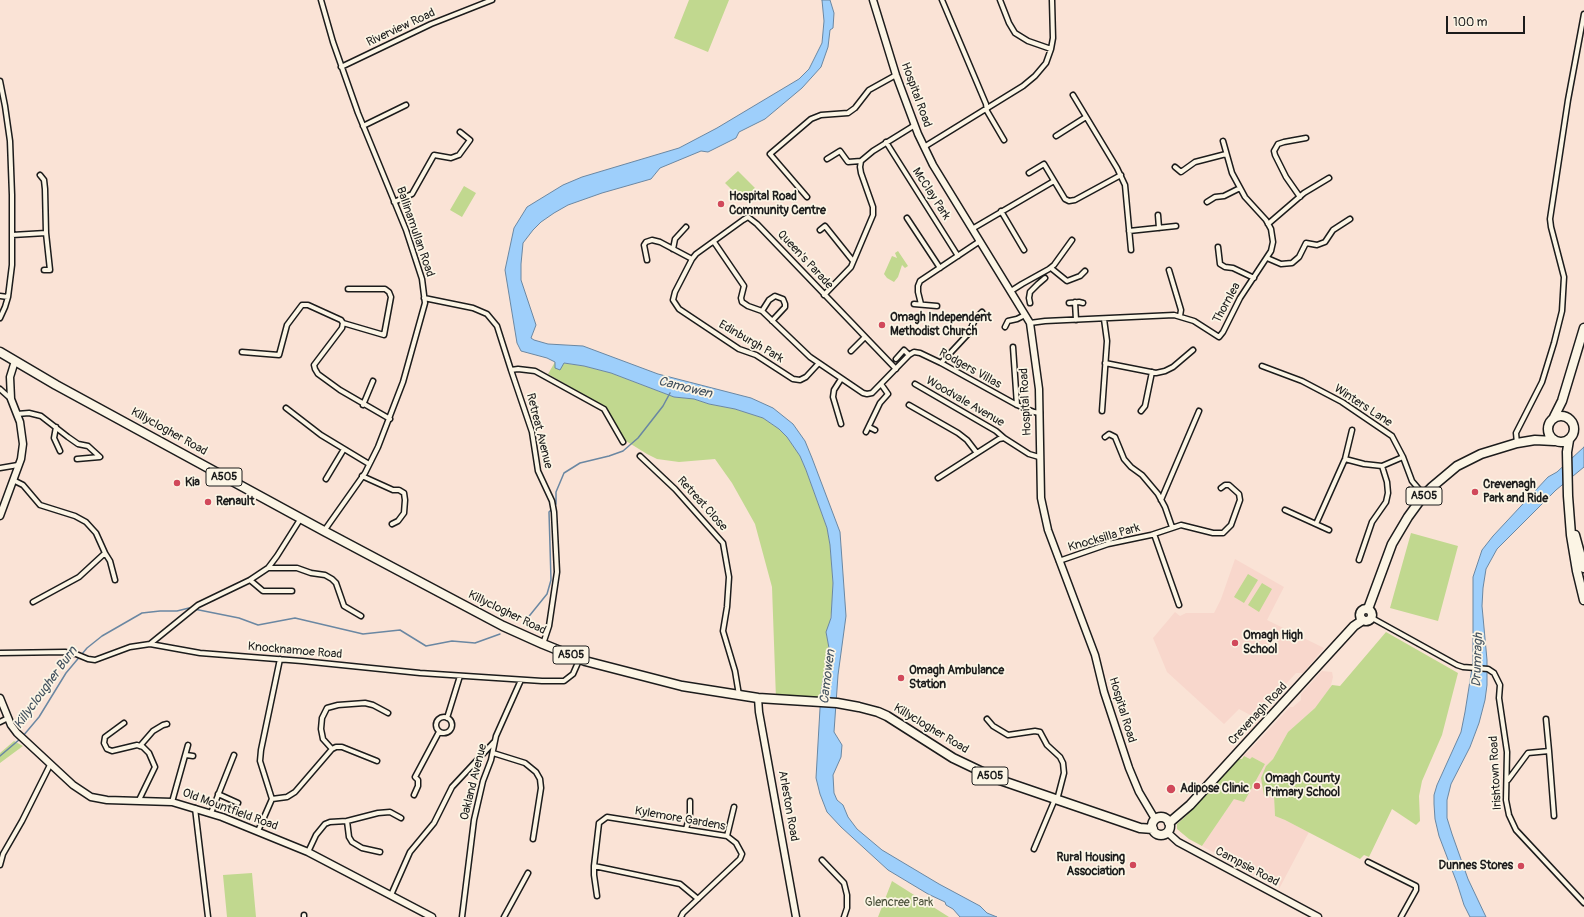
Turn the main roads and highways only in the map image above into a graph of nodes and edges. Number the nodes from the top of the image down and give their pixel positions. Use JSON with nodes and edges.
{"nodes":[{"id":1,"x":873,"y":0,"type":"edge"},
{"id":2,"x":1584,"y":328,"type":"edge"},
{"id":3,"x":0,"y":352,"type":"edge"},
{"id":4,"x":15,"y":361,"type":"junction"},
{"id":5,"x":1562,"y":401,"type":"junction"},
{"id":6,"x":1554,"y":417,"type":"junction"},
{"id":7,"x":1567,"y":417,"type":"junction"},
{"id":8,"x":1547,"y":428,"type":"junction"},
{"id":9,"x":1535,"y":440,"type":"junction"},
{"id":10,"x":1562,"y":441,"type":"junction"},
{"id":11,"x":1569,"y":509,"type":"junction"},
{"id":12,"x":0,"y":516,"type":"edge"},
{"id":13,"x":1584,"y":568,"type":"edge"},
{"id":14,"x":1584,"y":600,"type":"edge"},
{"id":15,"x":0,"y":698,"type":"edge"},
{"id":16,"x":758,"y":698,"type":"junction"},
{"id":17,"x":1155,"y":819,"type":"junction"},
{"id":18,"x":1169,"y":823,"type":"junction"},
{"id":19,"x":1153,"y":829,"type":"junction"},
{"id":20,"x":1167,"y":832,"type":"junction"},
{"id":21,"x":432,"y":917,"type":"edge"},
{"id":22,"x":796,"y":917,"type":"edge"},
{"id":23,"x":1318,"y":917,"type":"edge"}],
"edges":[{"from":1,"to":17,"type":"main road","name":"Hospital Road"},
{"from":2,"to":5,"type":"highway"},
{"from":3,"to":4,"type":"highway","name":"Killyclogher Road","number":"A505"},
{"from":4,"to":12,"type":"main road"},
{"from":4,"to":16,"type":"highway","name":"Killyclogher Road","number":"A505"},
{"from":5,"to":6,"type":"highway"},
{"from":5,"to":7,"type":"highway"},
{"from":6,"to":7,"type":"highway"},
{"from":6,"to":8,"type":"highway"},
{"from":7,"to":10,"type":"highway"},
{"from":8,"to":9,"type":"highway"},
{"from":8,"to":10,"type":"highway"},
{"from":9,"to":10,"type":"highway","number":"A505"},
{"from":9,"to":18,"type":"highway","name":"Crevenagh Road","number":"A505"},
{"from":10,"to":11,"type":"highway"},
{"from":11,"to":13,"type":"highway"},
{"from":11,"to":14,"type":"highway"},
{"from":15,"to":21,"type":"main road","name":"Old Mountfield Road"},
{"from":16,"to":19,"type":"highway","name":"Killyclogher Road","number":"A505"},
{"from":16,"to":22,"type":"main road","name":"Arleston Road"},
{"from":17,"to":18,"type":"highway"},
{"from":17,"to":19,"type":"highway"},
{"from":18,"to":20,"type":"highway"},
{"from":19,"to":20,"type":"highway","number":"A505"},
{"from":20,"to":23,"type":"main road","name":"Campsie Road"}]}
